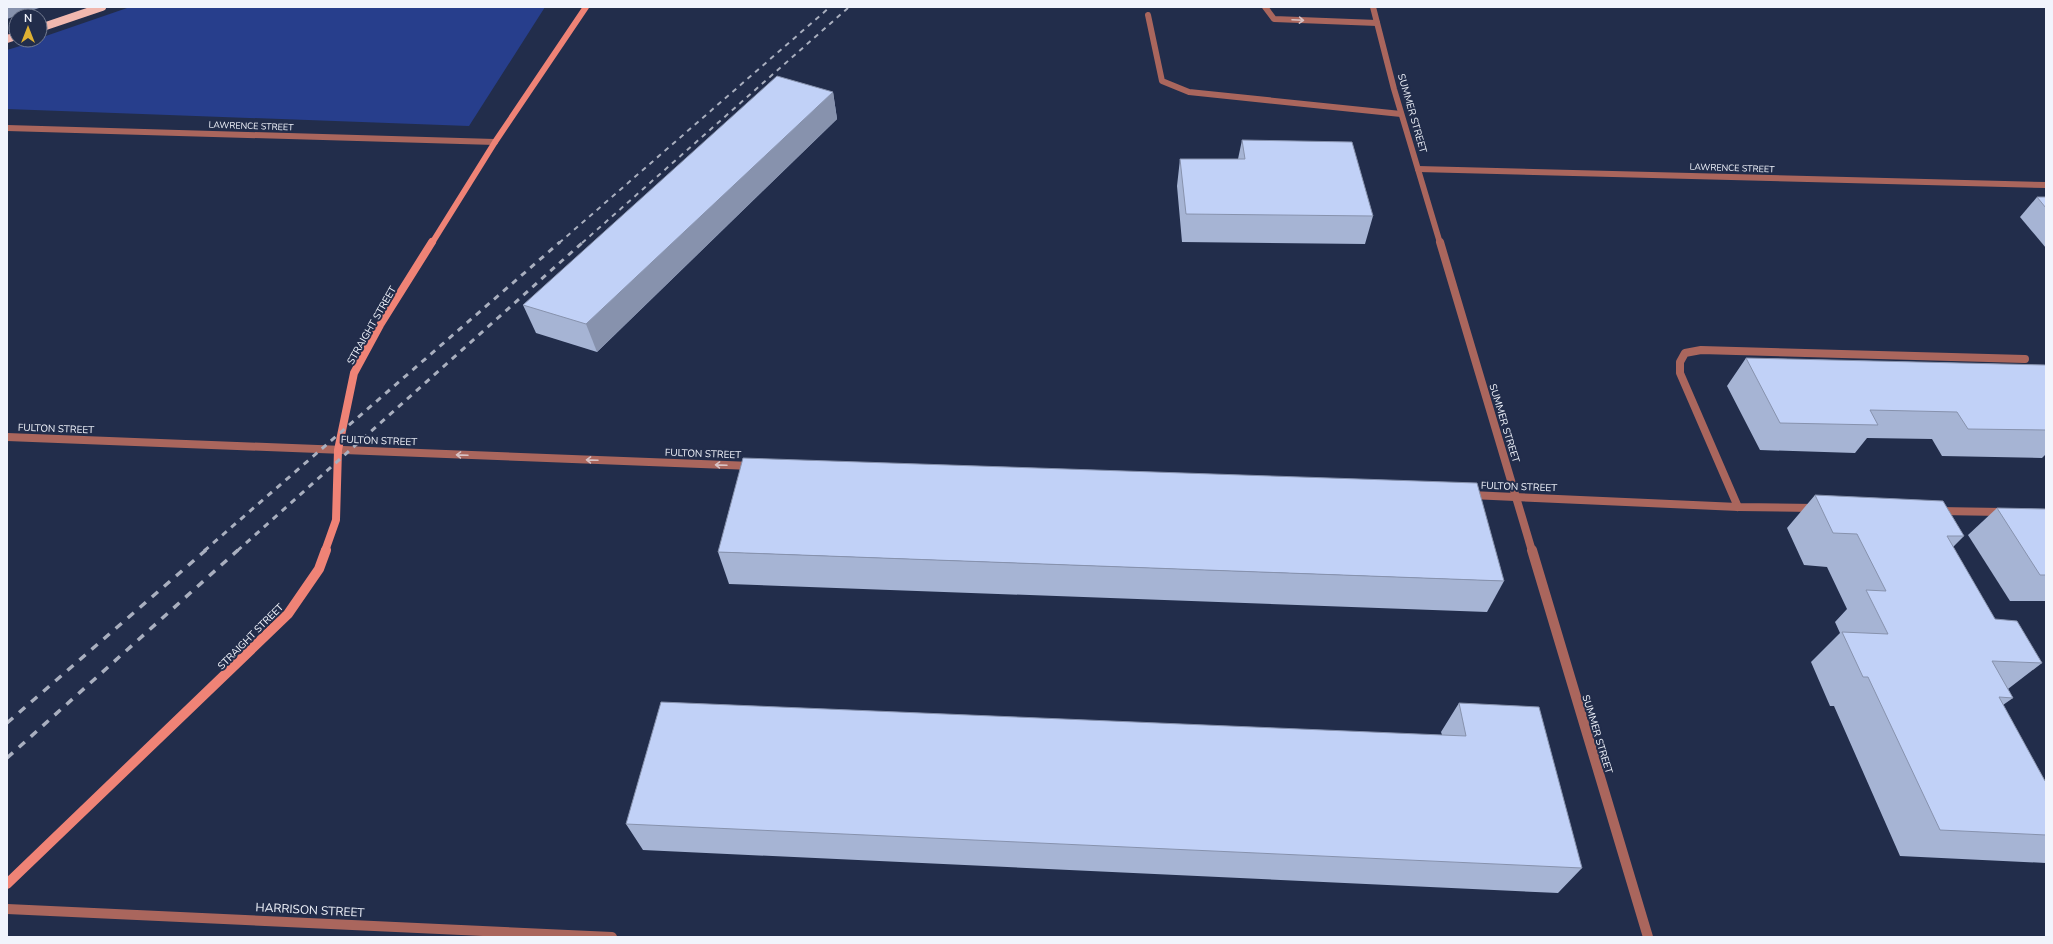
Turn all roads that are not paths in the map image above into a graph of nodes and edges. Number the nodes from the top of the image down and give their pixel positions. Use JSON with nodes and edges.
{"nodes":[{"id":1,"x":102,"y":7,"type":"edge"},
{"id":2,"x":586,"y":7,"type":"edge"},
{"id":3,"x":1265,"y":7,"type":"edge"},
{"id":4,"x":1373,"y":7,"type":"edge"},
{"id":5,"x":1148,"y":15,"type":"dead end"},
{"id":6,"x":1377,"y":23,"type":"junction"},
{"id":7,"x":48,"y":25,"type":"edge"},
{"id":8,"x":1401,"y":114,"type":"junction"},
{"id":9,"x":7,"y":128,"type":"edge"},
{"id":10,"x":495,"y":142,"type":"junction"},
{"id":11,"x":1418,"y":169,"type":"junction"},
{"id":12,"x":2046,"y":185,"type":"edge"},
{"id":13,"x":2025,"y":359,"type":"dead end"},
{"id":14,"x":7,"y":437,"type":"edge"},
{"id":15,"x":338,"y":450,"type":"junction"},
{"id":16,"x":760,"y":466,"type":"edge"},
{"id":17,"x":1460,"y":494,"type":"edge"},
{"id":18,"x":1516,"y":496,"type":"junction"},
{"id":19,"x":1738,"y":507,"type":"junction"},
{"id":20,"x":1825,"y":508,"type":"edge"},
{"id":21,"x":1928,"y":510,"type":"edge"},
{"id":22,"x":2014,"y":512,"type":"edge"},
{"id":23,"x":7,"y":884,"type":"edge"},
{"id":24,"x":7,"y":909,"type":"edge"},
{"id":25,"x":612,"y":937,"type":"edge"},
{"id":26,"x":1648,"y":937,"type":"edge"}],
"edges":[{"from":1,"to":7,"type":"main road"},
{"from":2,"to":10,"type":"main road","name":"STRAIGHT STREET"},
{"from":3,"to":6,"type":"street","one_way":true},
{"from":4,"to":6,"type":"street","name":"SUMMER STREET"},
{"from":5,"to":8,"type":"street"},
{"from":6,"to":8,"type":"street","name":"SUMMER STREET"},
{"from":8,"to":11,"type":"street","name":"SUMMER STREET"},
{"from":9,"to":10,"type":"street","name":"LAWRENCE STREET"},
{"from":10,"to":15,"type":"main road","name":"STRAIGHT STREET"},
{"from":11,"to":12,"type":"street","name":"LAWRENCE STREET"},
{"from":11,"to":18,"type":"street","name":"SUMMER STREET"},
{"from":13,"to":19,"type":"street"},
{"from":14,"to":15,"type":"street","name":"FULTON STREET"},
{"from":16,"to":15,"type":"street","name":"FULTON STREET","one_way":true},
{"from":15,"to":23,"type":"main road","name":"STRAIGHT STREET"},
{"from":17,"to":18,"type":"street","name":"FULTON STREET"},
{"from":18,"to":19,"type":"street","name":"FULTON STREET"},
{"from":18,"to":26,"type":"street","name":"SUMMER STREET"},
{"from":19,"to":20,"type":"street","name":"FULTON STREET"},
{"from":21,"to":22,"type":"street"},
{"from":24,"to":25,"type":"street","name":"HARRISON STREET"}]}
